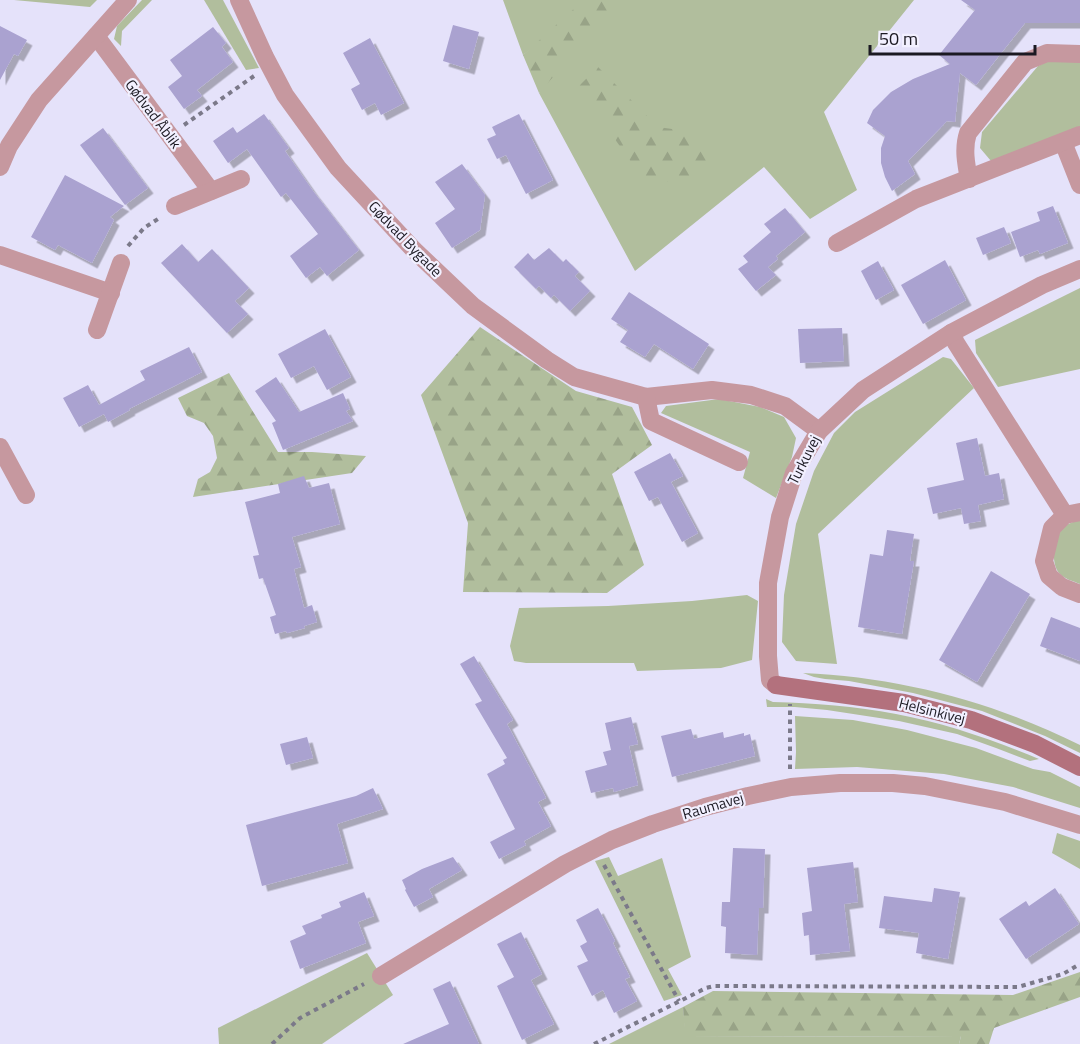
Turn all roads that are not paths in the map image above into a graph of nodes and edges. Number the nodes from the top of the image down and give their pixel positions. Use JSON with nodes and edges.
{"nodes":[{"id":1,"x":128,"y":0,"type":"edge"},
{"id":2,"x":239,"y":0,"type":"edge"},
{"id":3,"x":96,"y":36,"type":"junction"},
{"id":4,"x":1080,"y":54,"type":"edge"},
{"id":5,"x":1080,"y":135,"type":"edge"},
{"id":6,"x":1063,"y":142,"type":"junction"},
{"id":7,"x":0,"y":167,"type":"edge"},
{"id":8,"x":241,"y":178,"type":"dead end"},
{"id":9,"x":969,"y":179,"type":"junction"},
{"id":10,"x":1080,"y":185,"type":"edge"},
{"id":11,"x":211,"y":191,"type":"junction"},
{"id":12,"x":175,"y":206,"type":"dead end"},
{"id":13,"x":837,"y":243,"type":"dead end"},
{"id":14,"x":0,"y":255,"type":"edge"},
{"id":15,"x":123,"y":256,"type":"road end"},
{"id":16,"x":1080,"y":269,"type":"edge"},
{"id":17,"x":111,"y":293,"type":"junction"},
{"id":18,"x":97,"y":330,"type":"dead end"},
{"id":19,"x":951,"y":333,"type":"junction"},
{"id":20,"x":646,"y":397,"type":"junction"},
{"id":21,"x":819,"y":431,"type":"junction"},
{"id":22,"x":0,"y":447,"type":"edge"},
{"id":23,"x":739,"y":462,"type":"dead end"},
{"id":24,"x":26,"y":495,"type":"dead end"},
{"id":25,"x":1073,"y":513,"type":"edge"},
{"id":26,"x":1080,"y":594,"type":"edge"},
{"id":27,"x":776,"y":685,"type":"joint"},
{"id":28,"x":1080,"y":767,"type":"edge"},
{"id":29,"x":1080,"y":825,"type":"edge"},
{"id":30,"x":381,"y":976,"type":"road end"}],
"edges":[{"from":1,"to":3,"type":"street"},
{"from":2,"to":20,"type":"street","name":"Gødvad Bygade"},
{"from":3,"to":7,"type":"street"},
{"from":3,"to":11,"type":"street","name":"Gødvad Åblik"},
{"from":4,"to":9,"type":"street"},
{"from":5,"to":6,"type":"street"},
{"from":6,"to":9,"type":"street"},
{"from":6,"to":10,"type":"street"},
{"from":8,"to":11,"type":"street"},
{"from":9,"to":13,"type":"street"},
{"from":11,"to":12,"type":"street"},
{"from":14,"to":17,"type":"street"},
{"from":15,"to":17,"type":"street"},
{"from":16,"to":19,"type":"street","name":"Turkuvej"},
{"from":17,"to":18,"type":"street"},
{"from":19,"to":21,"type":"street","name":"Turkuvej"},
{"from":19,"to":25,"type":"street"},
{"from":20,"to":21,"type":"street","name":"Gødvad Bygade"},
{"from":20,"to":23,"type":"street"},
{"from":21,"to":27,"type":"street","name":"Turkuvej"},
{"from":22,"to":24,"type":"street"},
{"from":25,"to":26,"type":"street"},
{"from":27,"to":28,"type":"street","name":"Helsinkivej"},
{"from":29,"to":30,"type":"street","name":"Raumavej"}]}
